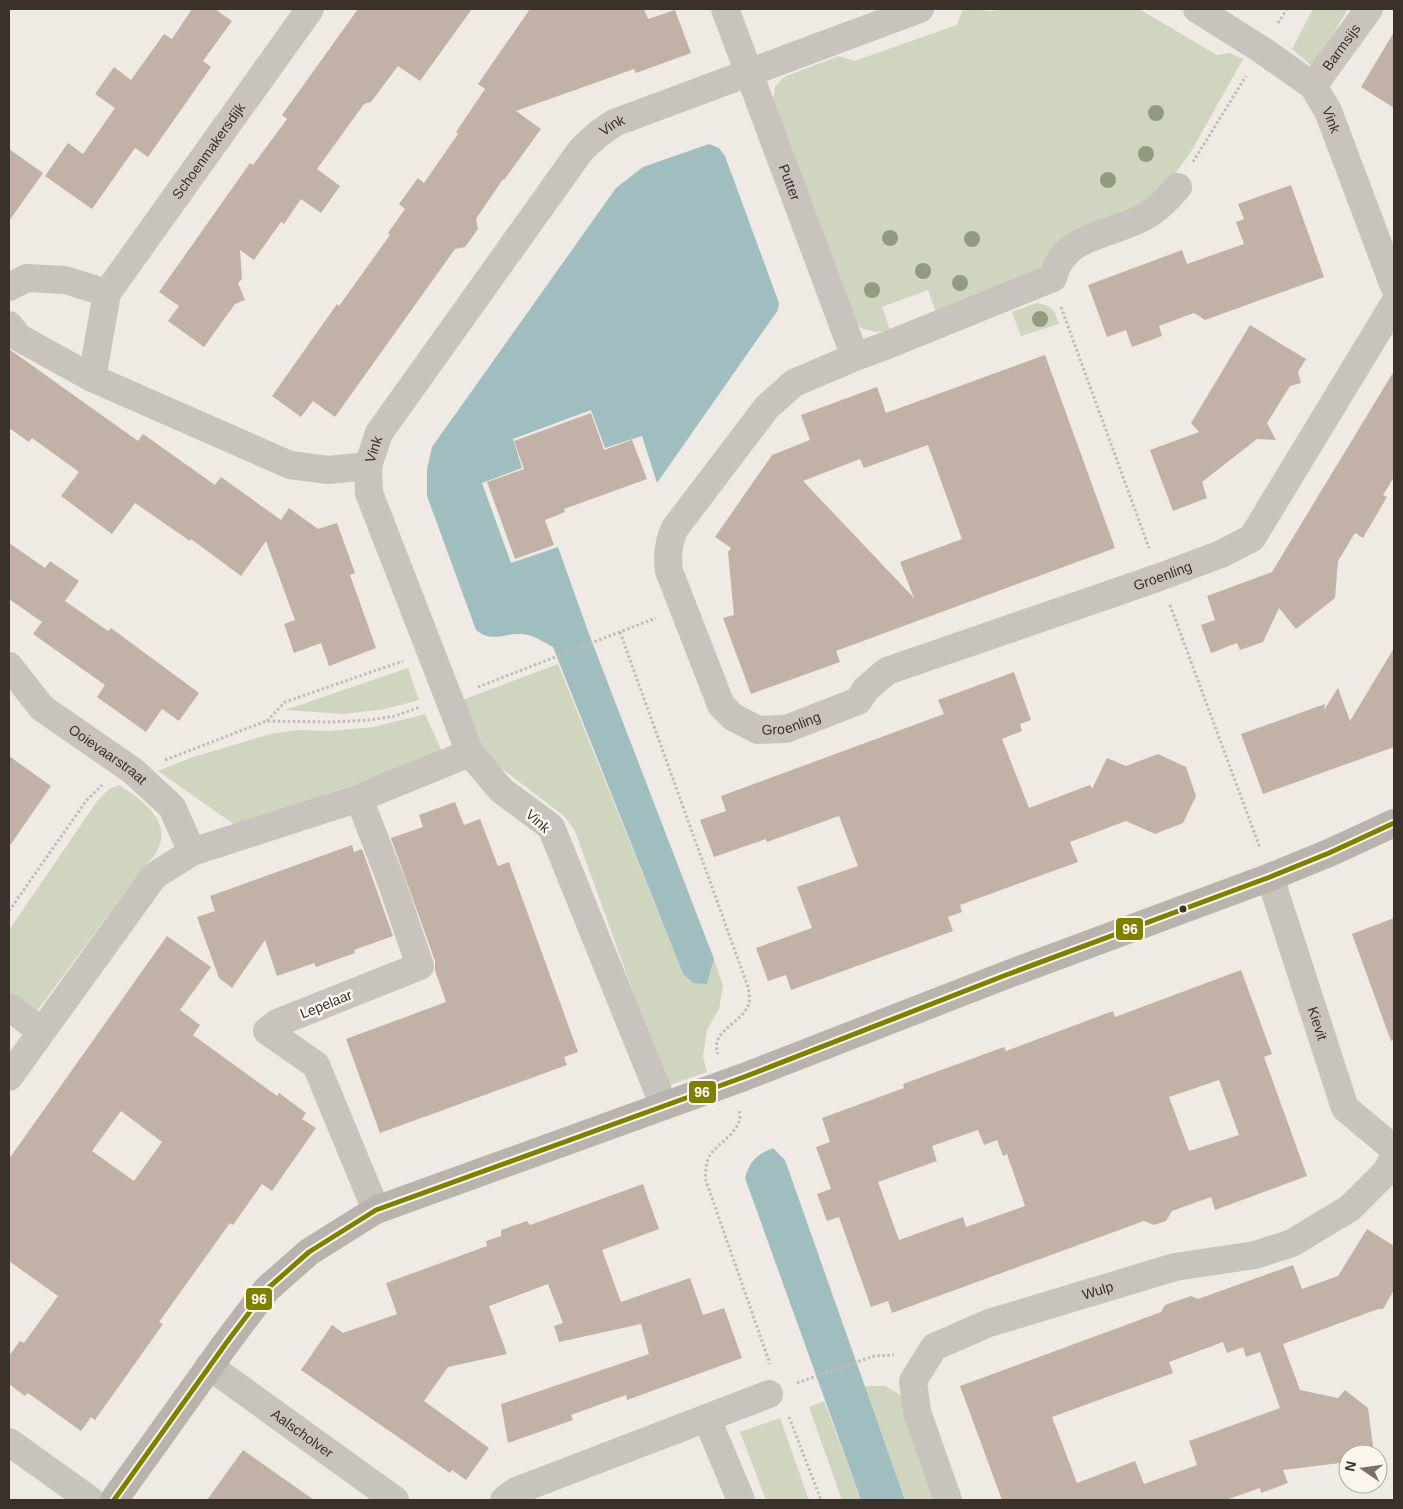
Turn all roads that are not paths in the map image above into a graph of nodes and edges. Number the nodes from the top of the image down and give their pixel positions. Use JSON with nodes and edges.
{"nodes":[{"id":1,"x":310,"y":9,"type":"edge"},
{"id":2,"x":725,"y":9,"type":"edge"},
{"id":3,"x":920,"y":9,"type":"edge"},
{"id":4,"x":1197,"y":9,"type":"edge"},
{"id":5,"x":1369,"y":9,"type":"edge"},
{"id":6,"x":749,"y":73,"type":"junction"},
{"id":7,"x":1314,"y":86,"type":"junction"},
{"id":8,"x":1178,"y":187,"type":"road end"},
{"id":9,"x":1394,"y":286,"type":"edge"},
{"id":10,"x":9,"y":287,"type":"edge"},
{"id":11,"x":107,"y":293,"type":"junction"},
{"id":12,"x":1394,"y":304,"type":"edge"},
{"id":13,"x":9,"y":325,"type":"edge"},
{"id":14,"x":855,"y":357,"type":"junction"},
{"id":15,"x":92,"y":378,"type":"junction"},
{"id":16,"x":368,"y":466,"type":"junction"},
{"id":17,"x":9,"y":666,"type":"edge"},
{"id":18,"x":470,"y":753,"type":"junction"},
{"id":19,"x":359,"y":798,"type":"junction"},
{"id":20,"x":1394,"y":823,"type":"edge"},
{"id":21,"x":192,"y":852,"type":"junction"},
{"id":22,"x":1270,"y":877,"type":"junction"},
{"id":23,"x":9,"y":1007,"type":"edge"},
{"id":24,"x":41,"y":1031,"type":"junction"},
{"id":25,"x":9,"y":1077,"type":"edge"},
{"id":26,"x":664,"y":1106,"type":"junction"},
{"id":27,"x":1394,"y":1149,"type":"edge"},
{"id":28,"x":1394,"y":1156,"type":"edge"},
{"id":29,"x":376,"y":1210,"type":"junction"},
{"id":30,"x":210,"y":1366,"type":"junction"},
{"id":31,"x":776,"y":1391,"type":"road end"},
{"id":32,"x":707,"y":1419,"type":"junction"},
{"id":33,"x":9,"y":1442,"type":"edge"},
{"id":34,"x":90,"y":1500,"type":"edge"},
{"id":35,"x":114,"y":1500,"type":"edge"},
{"id":36,"x":395,"y":1500,"type":"edge"},
{"id":37,"x":504,"y":1500,"type":"edge"},
{"id":38,"x":740,"y":1500,"type":"edge"},
{"id":39,"x":948,"y":1500,"type":"edge"}],
"edges":[{"from":1,"to":11,"type":"street","name":"Schoenmakersdijk"},
{"from":2,"to":6,"type":"street","name":"Putter"},
{"from":3,"to":6,"type":"street","name":"Vink"},
{"from":4,"to":7,"type":"street","name":"Vink"},
{"from":5,"to":7,"type":"street","name":"Barmsijs"},
{"from":6,"to":14,"type":"street","name":"Putter"},
{"from":6,"to":16,"type":"street","name":"Vink"},
{"from":7,"to":9,"type":"street","name":"Vink"},
{"from":8,"to":14,"type":"street","name":"Groenling"},
{"from":10,"to":11,"type":"street"},
{"from":11,"to":15,"type":"street","name":"Schoenmakersdijk"},
{"from":12,"to":14,"type":"street","name":"Groenling"},
{"from":13,"to":15,"type":"street"},
{"from":15,"to":16,"type":"street"},
{"from":16,"to":18,"type":"street","name":"Vink"},
{"from":17,"to":21,"type":"street","name":"Ooievaarstraat"},
{"from":18,"to":19,"type":"street"},
{"from":18,"to":26,"type":"street","name":"Vink"},
{"from":19,"to":21,"type":"street"},
{"from":19,"to":29,"type":"street","name":"Lepelaar"},
{"from":20,"to":22,"type":"street"},
{"from":21,"to":24,"type":"street"},
{"from":22,"to":26,"type":"street"},
{"from":22,"to":27,"type":"street","name":"Kievit"},
{"from":23,"to":24,"type":"street"},
{"from":24,"to":25,"type":"street"},
{"from":26,"to":29,"type":"street"},
{"from":28,"to":39,"type":"street","name":"Wulp"},
{"from":29,"to":30,"type":"street"},
{"from":30,"to":35,"type":"street"},
{"from":30,"to":36,"type":"street","name":"Aalscholver"},
{"from":31,"to":32,"type":"street"},
{"from":32,"to":37,"type":"street"},
{"from":32,"to":38,"type":"street"},
{"from":33,"to":34,"type":"street"}]}
